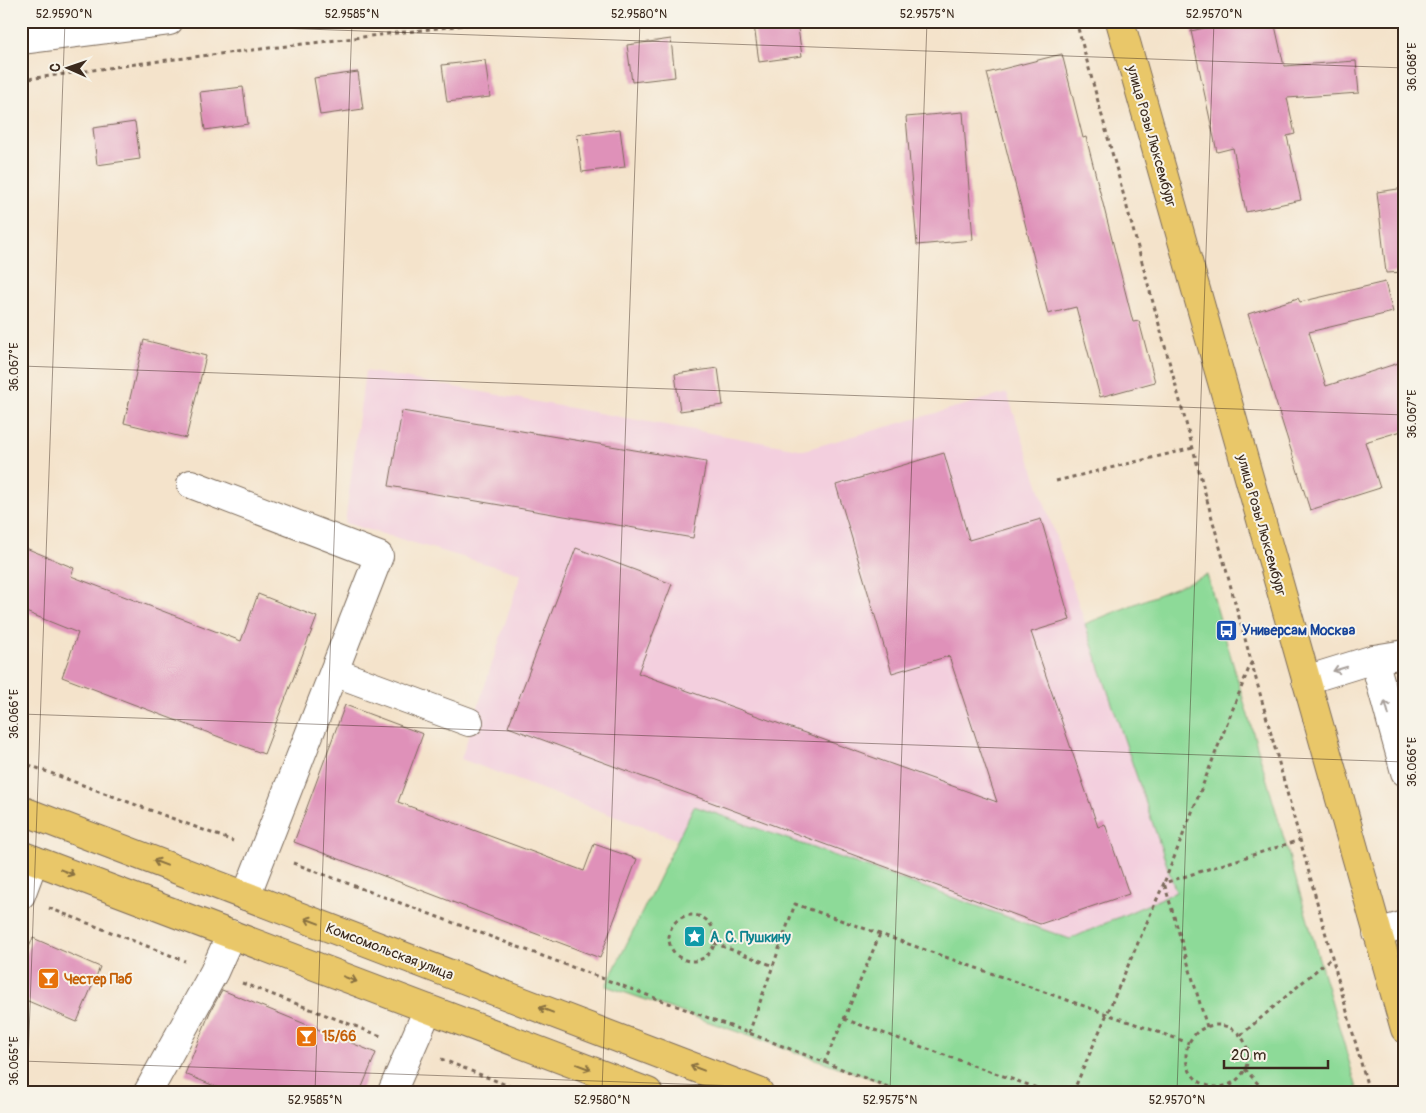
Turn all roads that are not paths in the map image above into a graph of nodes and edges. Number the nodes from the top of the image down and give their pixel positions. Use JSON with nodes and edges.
{"nodes":[{"id":1,"x":169,"y":21,"type":"edge"},
{"id":2,"x":1120,"y":21,"type":"edge"},
{"id":3,"x":21,"y":40,"type":"edge"},
{"id":4,"x":191,"y":484,"type":"dead end"},
{"id":5,"x":1405,"y":654,"type":"edge"},
{"id":6,"x":1374,"y":659,"type":"junction"},
{"id":7,"x":334,"y":672,"type":"junction"},
{"id":8,"x":1306,"y":680,"type":"junction"},
{"id":9,"x":469,"y":722,"type":"dead end"},
{"id":10,"x":1405,"y":772,"type":"edge"},
{"id":11,"x":21,"y":810,"type":"edge"},
{"id":12,"x":27,"y":857,"type":"edge"},
{"id":13,"x":21,"y":895,"type":"edge"},
{"id":14,"x":246,"y":896,"type":"junction"},
{"id":15,"x":1405,"y":925,"type":"edge"},
{"id":16,"x":1378,"y":933,"type":"junction"},
{"id":17,"x":230,"y":934,"type":"junction"},
{"id":18,"x":428,"y":1009,"type":"junction"},
{"id":19,"x":1405,"y":1030,"type":"edge"},
{"id":20,"x":148,"y":1092,"type":"edge"},
{"id":21,"x":392,"y":1092,"type":"edge"},
{"id":22,"x":648,"y":1092,"type":"edge"},
{"id":23,"x":759,"y":1092,"type":"edge"}],
"edges":[{"from":1,"to":3,"type":"street"},
{"from":2,"to":8,"type":"main road","name":"улица Розы Люксембург"},
{"from":4,"to":7,"type":"street"},
{"from":5,"to":6,"type":"street"},
{"from":6,"to":8,"type":"street","one_way":true},
{"from":10,"to":6,"type":"street","one_way":true},
{"from":7,"to":9,"type":"street"},
{"from":7,"to":14,"type":"street"},
{"from":8,"to":16,"type":"main road","name":"улица Розы Люксембург"},
{"from":14,"to":11,"type":"main road","name":"Комсомольская улица","one_way":true},
{"from":12,"to":13,"type":"street"},
{"from":12,"to":17,"type":"main road","one_way":true},
{"from":23,"to":14,"type":"main road","name":"Комсомольская улица","one_way":true},
{"from":15,"to":16,"type":"street"},
{"from":16,"to":19,"type":"main road","name":"улица Розы Люксембург"},
{"from":17,"to":18,"type":"main road","one_way":true},
{"from":17,"to":20,"type":"street"},
{"from":18,"to":21,"type":"street"},
{"from":18,"to":22,"type":"main road","one_way":true}]}
